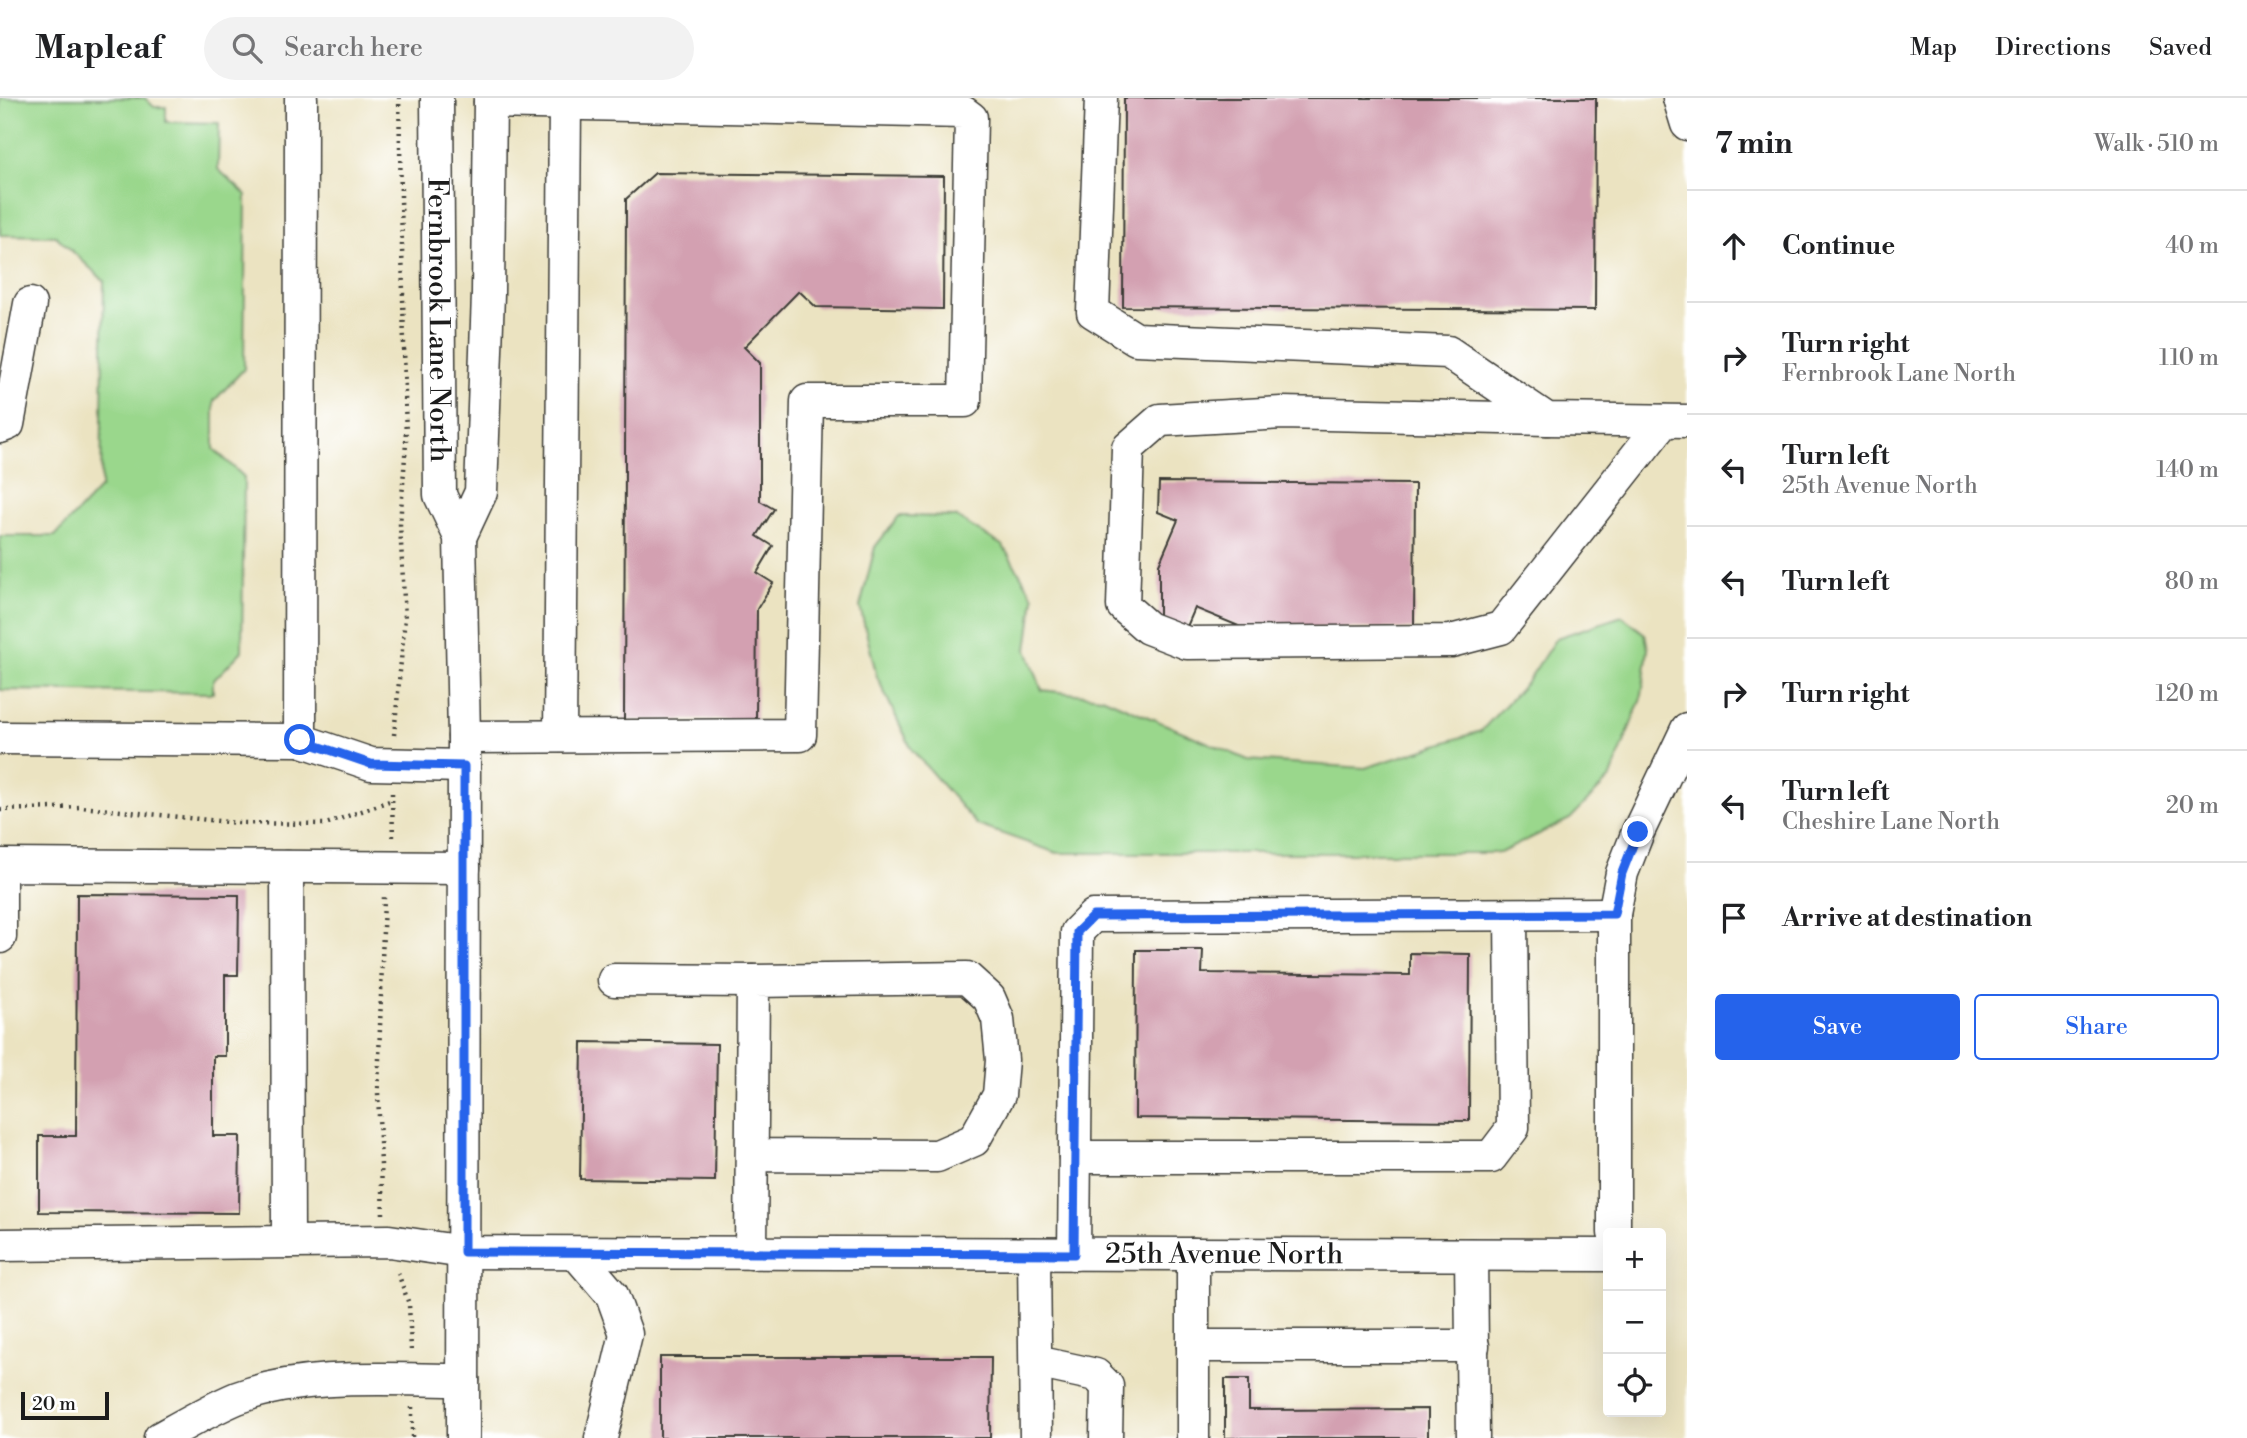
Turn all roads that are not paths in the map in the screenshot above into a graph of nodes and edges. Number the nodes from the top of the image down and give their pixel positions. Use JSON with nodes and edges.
{"nodes":[{"id":1,"x":301,"y":98,"type":"edge"},
{"id":2,"x":437,"y":98,"type":"edge"},
{"id":3,"x":1101,"y":98,"type":"edge"},
{"id":4,"x":1679,"y":98,"type":"edge"},
{"id":5,"x":490,"y":100,"type":"edge"},
{"id":6,"x":565,"y":102,"type":"junction"},
{"id":7,"x":1687,"y":124,"type":"edge"},
{"id":8,"x":30,"y":304,"type":"dead end"},
{"id":9,"x":1547,"y":419,"type":"junction"},
{"id":10,"x":1675,"y":421,"type":"edge"},
{"id":11,"x":0,"y":427,"type":"edge"},
{"id":12,"x":460,"y":537,"type":"junction"},
{"id":13,"x":1687,"y":729,"type":"edge"},
{"id":14,"x":560,"y":736,"type":"junction"},
{"id":15,"x":0,"y":738,"type":"edge"},
{"id":16,"x":300,"y":740,"type":"junction"},
{"id":17,"x":464,"y":751,"type":"junction"},
{"id":18,"x":287,"y":867,"type":"junction"},
{"id":19,"x":464,"y":867,"type":"junction"},
{"id":20,"x":1614,"y":914,"type":"junction"},
{"id":21,"x":1511,"y":915,"type":"junction"},
{"id":22,"x":0,"y":937,"type":"edge"},
{"id":23,"x":614,"y":980,"type":"dead end"},
{"id":24,"x":753,"y":981,"type":"junction"},
{"id":25,"x":752,"y":1155,"type":"junction"},
{"id":26,"x":1075,"y":1157,"type":"junction"},
{"id":27,"x":1614,"y":1228,"type":"edge"},
{"id":28,"x":288,"y":1242,"type":"junction"},
{"id":29,"x":0,"y":1245,"type":"edge"},
{"id":30,"x":464,"y":1252,"type":"junction"},
{"id":31,"x":576,"y":1252,"type":"junction"},
{"id":32,"x":751,"y":1253,"type":"junction"},
{"id":33,"x":1034,"y":1254,"type":"junction"},
{"id":34,"x":1074,"y":1254,"type":"junction"},
{"id":35,"x":1192,"y":1255,"type":"junction"},
{"id":36,"x":1471,"y":1255,"type":"junction"},
{"id":37,"x":1603,"y":1255,"type":"edge"},
{"id":38,"x":1192,"y":1346,"type":"junction"},
{"id":39,"x":1473,"y":1346,"type":"junction"},
{"id":40,"x":1035,"y":1362,"type":"junction"},
{"id":41,"x":463,"y":1380,"type":"junction"},
{"id":42,"x":160,"y":1438,"type":"edge"},
{"id":43,"x":463,"y":1438,"type":"edge"},
{"id":44,"x":601,"y":1438,"type":"edge"},
{"id":45,"x":1036,"y":1438,"type":"edge"},
{"id":46,"x":1106,"y":1438,"type":"edge"},
{"id":47,"x":1193,"y":1438,"type":"edge"},
{"id":48,"x":1473,"y":1438,"type":"edge"}],
"edges":[{"from":1,"to":16,"type":"street"},
{"from":2,"to":12,"type":"street","name":"Fernbrook Lane North"},
{"from":3,"to":9,"type":"street"},
{"from":4,"to":7,"type":"street"},
{"from":5,"to":6,"type":"street"},
{"from":5,"to":12,"type":"street","name":"Fernbrook Lane North"},
{"from":6,"to":14,"type":"street"},
{"from":6,"to":14,"type":"street"},
{"from":8,"to":11,"type":"street"},
{"from":9,"to":10,"type":"street"},
{"from":9,"to":10,"type":"street"},
{"from":12,"to":17,"type":"street","name":"Fernbrook Lane North"},
{"from":13,"to":20,"type":"street"},
{"from":14,"to":17,"type":"street"},
{"from":15,"to":16,"type":"street"},
{"from":16,"to":17,"type":"street"},
{"from":17,"to":19,"type":"street","name":"Fernbrook Lane North"},
{"from":18,"to":19,"type":"street"},
{"from":18,"to":22,"type":"street"},
{"from":18,"to":28,"type":"street"},
{"from":19,"to":30,"type":"street","name":"Fernbrook Lane North"},
{"from":20,"to":21,"type":"street"},
{"from":20,"to":27,"type":"street"},
{"from":21,"to":26,"type":"street"},
{"from":21,"to":26,"type":"street"},
{"from":23,"to":24,"type":"street"},
{"from":24,"to":25,"type":"street"},
{"from":24,"to":25,"type":"street"},
{"from":25,"to":32,"type":"street"},
{"from":26,"to":34,"type":"street"},
{"from":28,"to":29,"type":"street","name":"25th Avenue North"},
{"from":28,"to":30,"type":"street","name":"25th Avenue North"},
{"from":30,"to":31,"type":"street","name":"25th Avenue North"},
{"from":30,"to":41,"type":"street","name":"Fernbrook Lane North"},
{"from":31,"to":32,"type":"street","name":"25th Avenue North"},
{"from":31,"to":44,"type":"street"},
{"from":32,"to":33,"type":"street","name":"25th Avenue North"},
{"from":33,"to":34,"type":"street","name":"25th Avenue North"},
{"from":33,"to":40,"type":"street"},
{"from":34,"to":35,"type":"street","name":"25th Avenue North"},
{"from":35,"to":36,"type":"street","name":"25th Avenue North"},
{"from":35,"to":38,"type":"street"},
{"from":36,"to":37,"type":"street","name":"25th Avenue North"},
{"from":36,"to":39,"type":"street"},
{"from":38,"to":39,"type":"street"},
{"from":38,"to":47,"type":"street"},
{"from":39,"to":48,"type":"street"},
{"from":40,"to":45,"type":"street"},
{"from":40,"to":46,"type":"street"},
{"from":41,"to":42,"type":"street"},
{"from":41,"to":43,"type":"street","name":"Fernbrook Lane North"}]}
